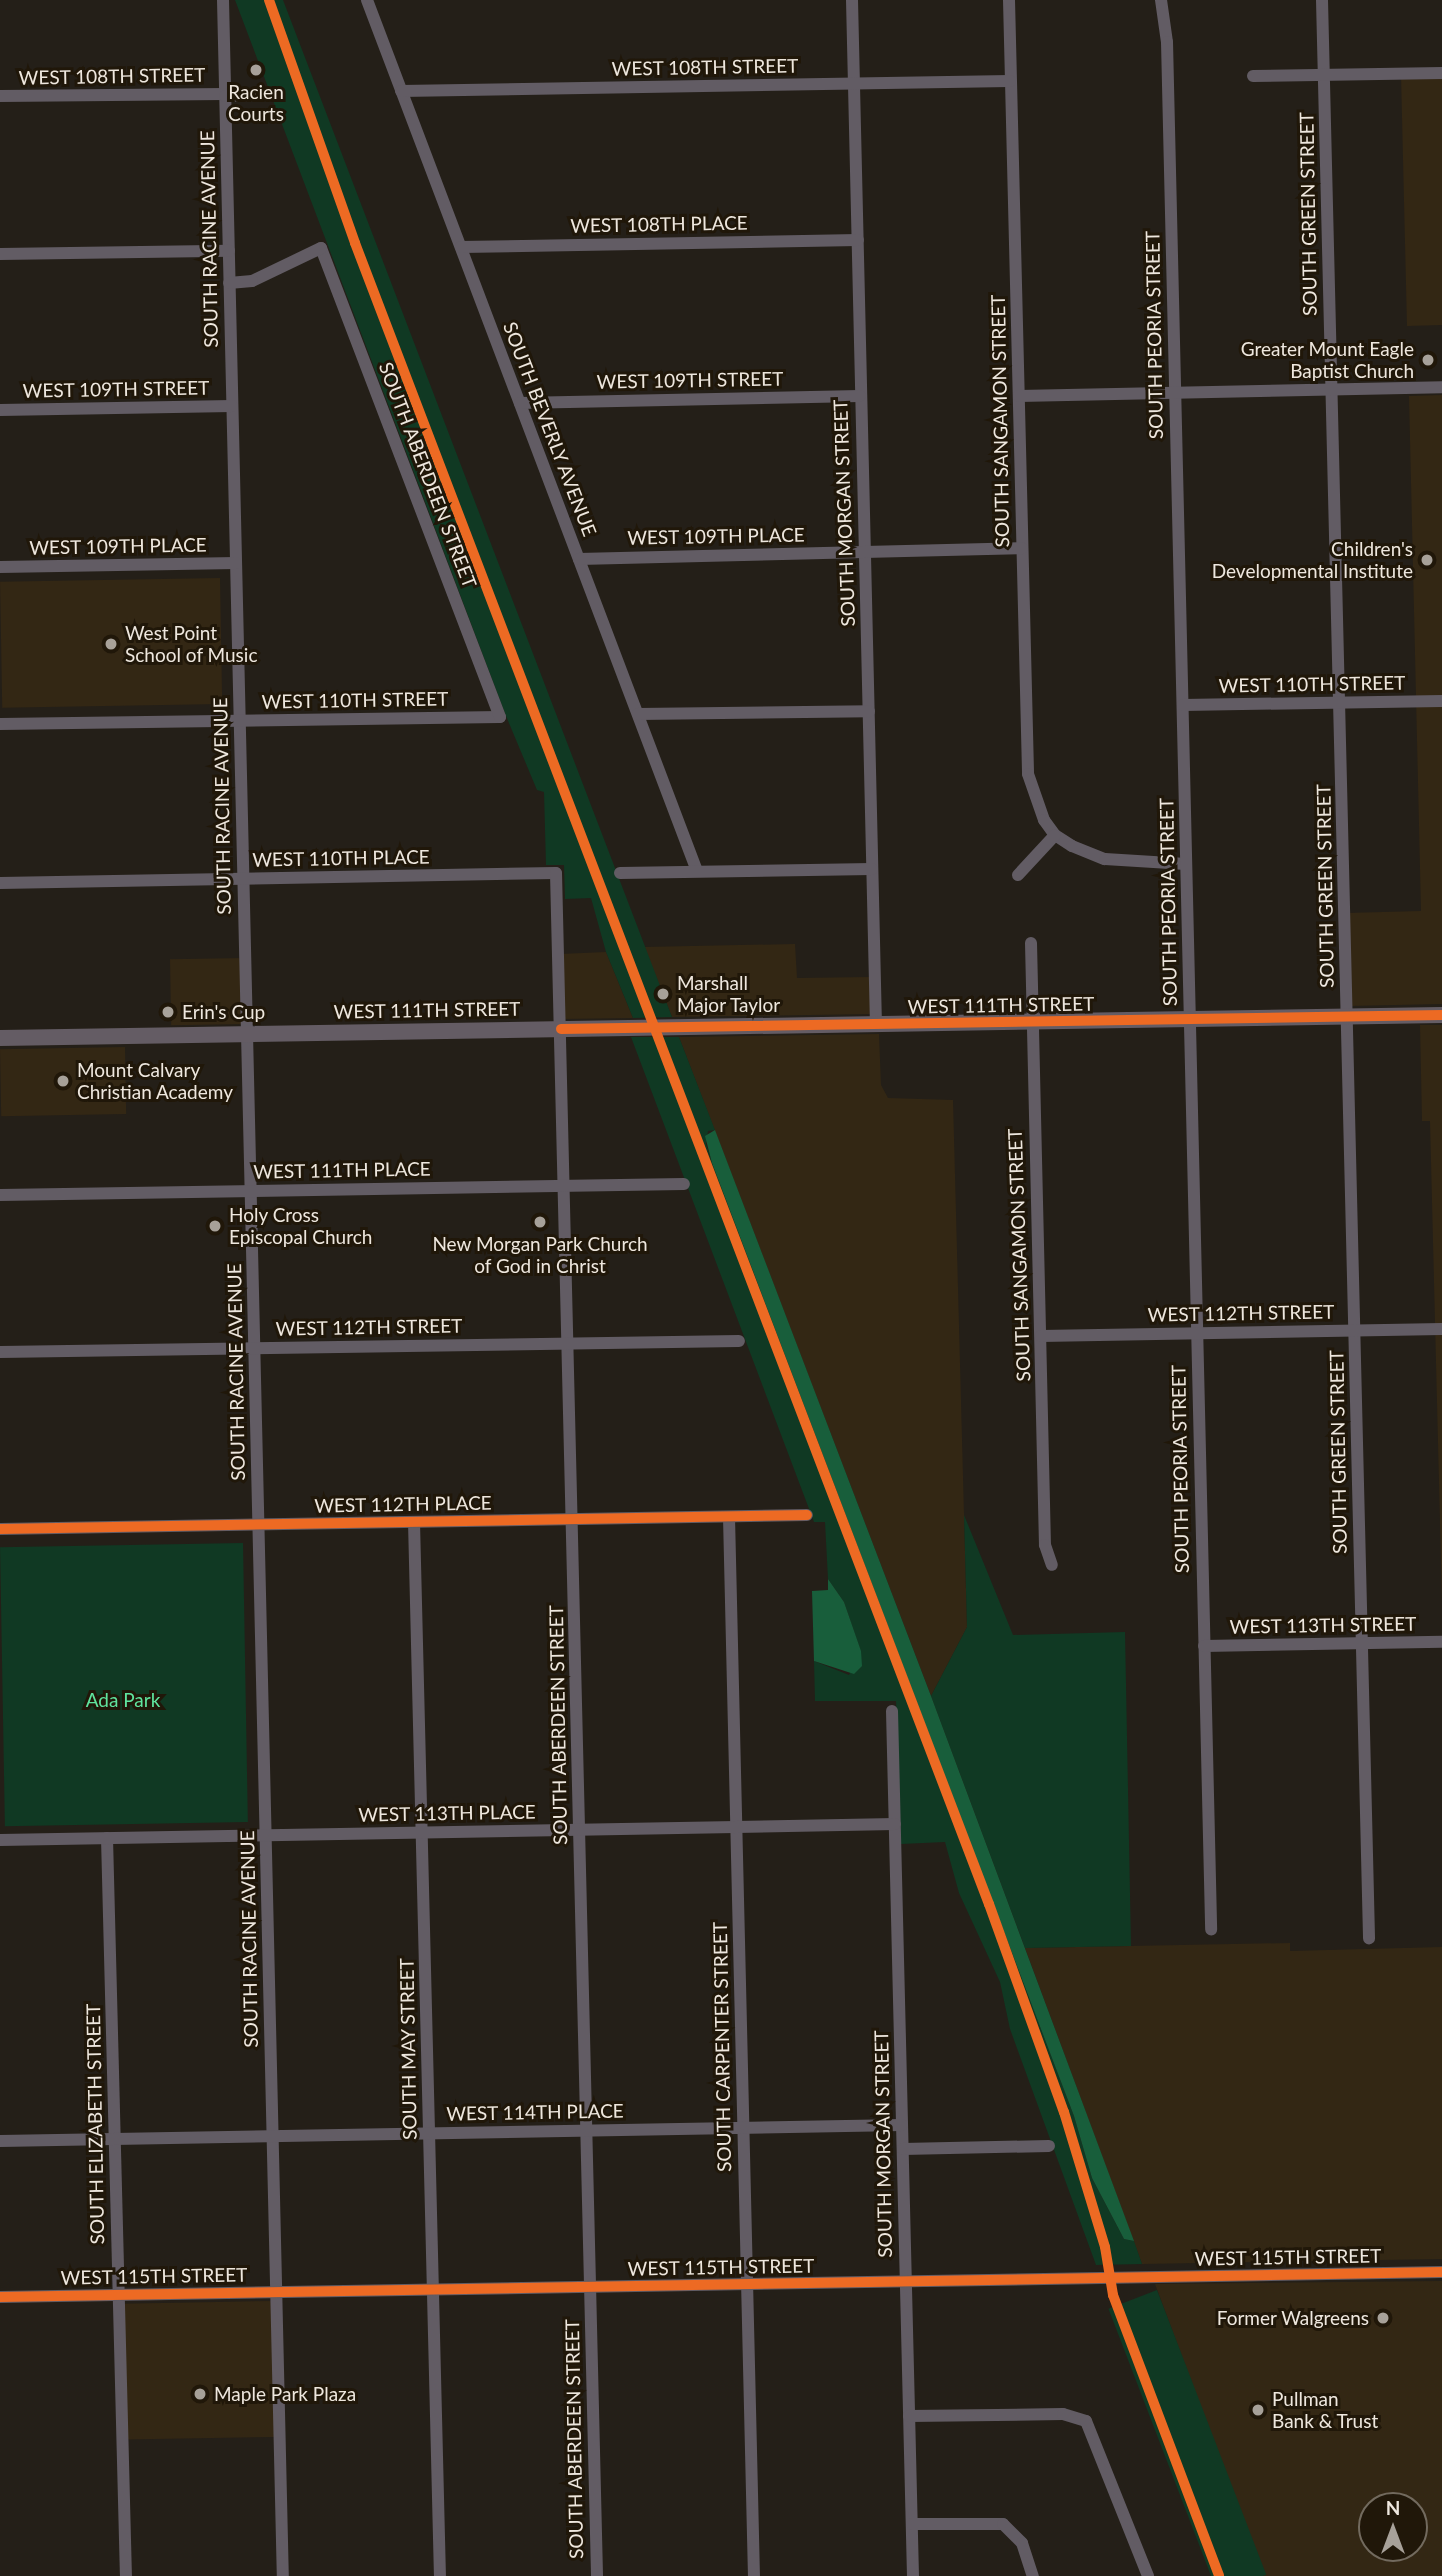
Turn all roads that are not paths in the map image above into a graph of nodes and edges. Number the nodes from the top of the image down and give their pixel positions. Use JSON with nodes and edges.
{"nodes":[{"id":1,"x":223,"y":0,"type":"edge"},
{"id":2,"x":367,"y":0,"type":"edge"},
{"id":3,"x":852,"y":0,"type":"edge"},
{"id":4,"x":1009,"y":0,"type":"edge"},
{"id":5,"x":1161,"y":0,"type":"edge"},
{"id":6,"x":1322,"y":0,"type":"edge"},
{"id":7,"x":1442,"y":73,"type":"edge"},
{"id":8,"x":1324,"y":75,"type":"junction"},
{"id":9,"x":1253,"y":76,"type":"dead end"},
{"id":10,"x":1010,"y":81,"type":"junction"},
{"id":11,"x":854,"y":83,"type":"junction"},
{"id":12,"x":401,"y":91,"type":"junction"},
{"id":13,"x":225,"y":95,"type":"junction"},
{"id":14,"x":254,"y":95,"type":"dead end"},
{"id":15,"x":0,"y":96,"type":"edge"},
{"id":16,"x":858,"y":240,"type":"junction"},
{"id":17,"x":461,"y":247,"type":"junction"},
{"id":18,"x":229,"y":251,"type":"junction"},
{"id":19,"x":0,"y":254,"type":"edge"},
{"id":20,"x":229,"y":283,"type":"junction"},
{"id":21,"x":1442,"y":387,"type":"edge"},
{"id":22,"x":1332,"y":389,"type":"junction"},
{"id":23,"x":1175,"y":392,"type":"junction"},
{"id":24,"x":860,"y":396,"type":"junction"},
{"id":25,"x":1018,"y":396,"type":"junction"},
{"id":26,"x":520,"y":403,"type":"junction"},
{"id":27,"x":232,"y":406,"type":"junction"},
{"id":28,"x":0,"y":410,"type":"edge"},
{"id":29,"x":1022,"y":548,"type":"junction"},
{"id":30,"x":865,"y":552,"type":"junction"},
{"id":31,"x":579,"y":559,"type":"junction"},
{"id":32,"x":236,"y":564,"type":"junction"},
{"id":33,"x":0,"y":568,"type":"edge"},
{"id":34,"x":1442,"y":701,"type":"edge"},
{"id":35,"x":1339,"y":703,"type":"junction"},
{"id":36,"x":1183,"y":705,"type":"junction"},
{"id":37,"x":869,"y":710,"type":"junction"},
{"id":38,"x":638,"y":714,"type":"junction"},
{"id":39,"x":500,"y":717,"type":"joint"},
{"id":40,"x":240,"y":720,"type":"junction"},
{"id":41,"x":0,"y":724,"type":"edge"},
{"id":42,"x":1055,"y":835,"type":"junction"},
{"id":43,"x":1186,"y":864,"type":"junction"},
{"id":44,"x":873,"y":869,"type":"junction"},
{"id":45,"x":697,"y":871,"type":"junction"},
{"id":46,"x":556,"y":873,"type":"joint"},
{"id":47,"x":620,"y":873,"type":"dead end"},
{"id":48,"x":1017,"y":875,"type":"dead end"},
{"id":49,"x":243,"y":878,"type":"junction"},
{"id":50,"x":0,"y":883,"type":"edge"},
{"id":51,"x":1031,"y":943,"type":"dead end"},
{"id":52,"x":1442,"y":1016,"type":"edge"},
{"id":53,"x":1347,"y":1017,"type":"junction"},
{"id":54,"x":1190,"y":1019,"type":"junction"},
{"id":55,"x":1032,"y":1022,"type":"junction"},
{"id":56,"x":876,"y":1024,"type":"junction"},
{"id":57,"x":561,"y":1029,"type":"junction"},
{"id":58,"x":247,"y":1034,"type":"junction"},
{"id":59,"x":0,"y":1038,"type":"edge"},
{"id":60,"x":684,"y":1184,"type":"dead end"},
{"id":61,"x":564,"y":1186,"type":"junction"},
{"id":62,"x":251,"y":1191,"type":"junction"},
{"id":63,"x":0,"y":1195,"type":"edge"},
{"id":64,"x":1442,"y":1329,"type":"edge"},
{"id":65,"x":1355,"y":1331,"type":"junction"},
{"id":66,"x":1196,"y":1334,"type":"junction"},
{"id":67,"x":1041,"y":1336,"type":"junction"},
{"id":68,"x":739,"y":1341,"type":"dead end"},
{"id":69,"x":568,"y":1343,"type":"junction"},
{"id":70,"x":254,"y":1348,"type":"junction"},
{"id":71,"x":0,"y":1352,"type":"edge"},
{"id":72,"x":807,"y":1515,"type":"dead end"},
{"id":73,"x":729,"y":1517,"type":"junction"},
{"id":74,"x":572,"y":1519,"type":"junction"},
{"id":75,"x":414,"y":1522,"type":"junction"},
{"id":76,"x":259,"y":1524,"type":"junction"},
{"id":77,"x":0,"y":1529,"type":"edge"},
{"id":78,"x":1052,"y":1565,"type":"dead end"},
{"id":79,"x":1442,"y":1642,"type":"edge"},
{"id":80,"x":1362,"y":1644,"type":"junction"},
{"id":81,"x":1204,"y":1646,"type":"junction"},
{"id":82,"x":892,"y":1711,"type":"dead end"},
{"id":83,"x":895,"y":1824,"type":"junction"},
{"id":84,"x":736,"y":1827,"type":"junction"},
{"id":85,"x":579,"y":1830,"type":"junction"},
{"id":86,"x":422,"y":1833,"type":"junction"},
{"id":87,"x":266,"y":1835,"type":"junction"},
{"id":88,"x":107,"y":1838,"type":"junction"},
{"id":89,"x":0,"y":1840,"type":"edge"},
{"id":90,"x":1211,"y":1929,"type":"dead end"},
{"id":91,"x":1370,"y":1938,"type":"dead end"},
{"id":92,"x":902,"y":2125,"type":"junction"},
{"id":93,"x":743,"y":2127,"type":"junction"},
{"id":94,"x":586,"y":2130,"type":"junction"},
{"id":95,"x":429,"y":2133,"type":"junction"},
{"id":96,"x":273,"y":2136,"type":"junction"},
{"id":97,"x":115,"y":2138,"type":"junction"},
{"id":98,"x":0,"y":2140,"type":"edge"},
{"id":99,"x":1049,"y":2146,"type":"dead end"},
{"id":100,"x":903,"y":2149,"type":"junction"},
{"id":101,"x":1442,"y":2272,"type":"edge"},
{"id":102,"x":906,"y":2281,"type":"junction"},
{"id":103,"x":747,"y":2284,"type":"junction"},
{"id":104,"x":590,"y":2286,"type":"junction"},
{"id":105,"x":433,"y":2289,"type":"junction"},
{"id":106,"x":277,"y":2292,"type":"junction"},
{"id":107,"x":119,"y":2295,"type":"junction"},
{"id":108,"x":0,"y":2297,"type":"edge"},
{"id":109,"x":909,"y":2416,"type":"junction"},
{"id":110,"x":912,"y":2524,"type":"junction"},
{"id":111,"x":126,"y":2576,"type":"edge"},
{"id":112,"x":283,"y":2576,"type":"edge"},
{"id":113,"x":440,"y":2576,"type":"edge"},
{"id":114,"x":597,"y":2576,"type":"edge"},
{"id":115,"x":754,"y":2576,"type":"edge"},
{"id":116,"x":914,"y":2576,"type":"edge"},
{"id":117,"x":1033,"y":2576,"type":"edge"},
{"id":118,"x":1148,"y":2576,"type":"edge"}],
"edges":[{"from":1,"to":13,"type":"street","name":"SOUTH RACINE AVENUE"},
{"from":2,"to":12,"type":"street","name":"SOUTH BEVERLY AVENUE"},
{"from":3,"to":11,"type":"street","name":"SOUTH MORGAN STREET"},
{"from":4,"to":10,"type":"street","name":"SOUTH SANGAMON STREET"},
{"from":5,"to":23,"type":"street","name":"SOUTH PEORIA STREET"},
{"from":6,"to":8,"type":"street","name":"SOUTH GREEN STREET"},
{"from":7,"to":8,"type":"street"},
{"from":8,"to":9,"type":"street"},
{"from":8,"to":22,"type":"street","name":"SOUTH GREEN STREET"},
{"from":10,"to":11,"type":"street","name":"WEST 108TH STREET"},
{"from":10,"to":25,"type":"street","name":"SOUTH SANGAMON STREET"},
{"from":11,"to":12,"type":"street","name":"WEST 108TH STREET"},
{"from":11,"to":16,"type":"street","name":"SOUTH MORGAN STREET"},
{"from":12,"to":17,"type":"street","name":"SOUTH BEVERLY AVENUE"},
{"from":13,"to":14,"type":"street","name":"WEST 108TH STREET"},
{"from":13,"to":15,"type":"street","name":"WEST 108TH STREET"},
{"from":13,"to":18,"type":"street","name":"SOUTH RACINE AVENUE"},
{"from":16,"to":17,"type":"street","name":"WEST 108TH PLACE"},
{"from":16,"to":24,"type":"street","name":"SOUTH MORGAN STREET"},
{"from":17,"to":26,"type":"street","name":"SOUTH BEVERLY AVENUE"},
{"from":18,"to":19,"type":"street"},
{"from":18,"to":20,"type":"street","name":"SOUTH RACINE AVENUE"},
{"from":20,"to":27,"type":"street","name":"SOUTH RACINE AVENUE"},
{"from":20,"to":39,"type":"street","name":"SOUTH ABERDEEN STREET"},
{"from":21,"to":22,"type":"street"},
{"from":22,"to":23,"type":"street"},
{"from":22,"to":35,"type":"street","name":"SOUTH GREEN STREET"},
{"from":23,"to":25,"type":"street"},
{"from":23,"to":36,"type":"street","name":"SOUTH PEORIA STREET"},
{"from":24,"to":26,"type":"street","name":"WEST 109TH STREET"},
{"from":24,"to":30,"type":"street","name":"SOUTH MORGAN STREET"},
{"from":25,"to":29,"type":"street","name":"SOUTH SANGAMON STREET"},
{"from":26,"to":31,"type":"street","name":"SOUTH BEVERLY AVENUE"},
{"from":27,"to":28,"type":"street","name":"WEST 109TH STREET"},
{"from":27,"to":32,"type":"street","name":"SOUTH RACINE AVENUE"},
{"from":29,"to":30,"type":"street","name":"WEST 109TH PLACE"},
{"from":29,"to":42,"type":"street","name":"SOUTH SANGAMON STREET"},
{"from":30,"to":31,"type":"street","name":"WEST 109TH PLACE"},
{"from":30,"to":37,"type":"street","name":"SOUTH MORGAN STREET"},
{"from":31,"to":38,"type":"street","name":"SOUTH BEVERLY AVENUE"},
{"from":32,"to":33,"type":"street","name":"WEST 109TH PLACE"},
{"from":32,"to":40,"type":"street","name":"SOUTH RACINE AVENUE"},
{"from":34,"to":35,"type":"street","name":"WEST 110TH STREET"},
{"from":35,"to":36,"type":"street","name":"WEST 110TH STREET"},
{"from":35,"to":53,"type":"street","name":"SOUTH GREEN STREET"},
{"from":36,"to":43,"type":"street","name":"SOUTH PEORIA STREET"},
{"from":37,"to":38,"type":"street"},
{"from":37,"to":44,"type":"street","name":"SOUTH MORGAN STREET"},
{"from":38,"to":45,"type":"street","name":"SOUTH BEVERLY AVENUE"},
{"from":39,"to":40,"type":"street","name":"WEST 110TH STREET"},
{"from":40,"to":41,"type":"street","name":"WEST 110TH STREET"},
{"from":40,"to":49,"type":"street","name":"SOUTH RACINE AVENUE"},
{"from":42,"to":43,"type":"street"},
{"from":42,"to":48,"type":"street"},
{"from":43,"to":54,"type":"street","name":"SOUTH PEORIA STREET"},
{"from":44,"to":45,"type":"street"},
{"from":44,"to":56,"type":"street","name":"SOUTH MORGAN STREET"},
{"from":45,"to":47,"type":"street"},
{"from":46,"to":49,"type":"street","name":"WEST 110TH PLACE"},
{"from":46,"to":57,"type":"street","name":"SOUTH ABERDEEN STREET"},
{"from":49,"to":50,"type":"street","name":"WEST 110TH PLACE"},
{"from":49,"to":58,"type":"street","name":"SOUTH RACINE AVENUE"},
{"from":51,"to":55,"type":"street","name":"SOUTH SANGAMON STREET"},
{"from":52,"to":53,"type":"main road","name":"WEST 111TH STREET"},
{"from":53,"to":54,"type":"main road","name":"WEST 111TH STREET"},
{"from":53,"to":65,"type":"street","name":"SOUTH GREEN STREET"},
{"from":54,"to":55,"type":"main road","name":"WEST 111TH STREET"},
{"from":54,"to":66,"type":"street","name":"SOUTH PEORIA STREET"},
{"from":55,"to":56,"type":"main road","name":"WEST 111TH STREET"},
{"from":55,"to":67,"type":"street","name":"SOUTH SANGAMON STREET"},
{"from":56,"to":57,"type":"main road","name":"WEST 111TH STREET"},
{"from":57,"to":58,"type":"main road","name":"WEST 111TH STREET"},
{"from":57,"to":61,"type":"street","name":"SOUTH ABERDEEN STREET"},
{"from":58,"to":59,"type":"main road","name":"WEST 111TH STREET"},
{"from":58,"to":62,"type":"street","name":"SOUTH RACINE AVENUE"},
{"from":60,"to":61,"type":"street","name":"WEST 111TH PLACE"},
{"from":61,"to":62,"type":"street","name":"WEST 111TH PLACE"},
{"from":61,"to":69,"type":"street","name":"SOUTH ABERDEEN STREET"},
{"from":62,"to":63,"type":"street","name":"WEST 111TH PLACE"},
{"from":62,"to":70,"type":"street","name":"SOUTH RACINE AVENUE"},
{"from":64,"to":65,"type":"street","name":"WEST 112TH STREET"},
{"from":65,"to":66,"type":"street","name":"WEST 112TH STREET"},
{"from":65,"to":80,"type":"street","name":"SOUTH GREEN STREET"},
{"from":66,"to":67,"type":"street","name":"WEST 112TH STREET"},
{"from":66,"to":81,"type":"street","name":"SOUTH PEORIA STREET"},
{"from":67,"to":78,"type":"street","name":"SOUTH SANGAMON STREET"},
{"from":68,"to":69,"type":"street","name":"WEST 112TH STREET"},
{"from":69,"to":70,"type":"street","name":"WEST 112TH STREET"},
{"from":69,"to":74,"type":"street","name":"SOUTH ABERDEEN STREET"},
{"from":70,"to":71,"type":"street","name":"WEST 112TH STREET"},
{"from":70,"to":76,"type":"street","name":"SOUTH RACINE AVENUE"},
{"from":72,"to":73,"type":"street","name":"WEST 112TH PLACE"},
{"from":73,"to":74,"type":"street","name":"WEST 112TH PLACE"},
{"from":73,"to":84,"type":"street","name":"SOUTH CARPENTER STREET"},
{"from":74,"to":75,"type":"street","name":"WEST 112TH PLACE"},
{"from":74,"to":85,"type":"street","name":"SOUTH ABERDEEN STREET"},
{"from":75,"to":76,"type":"street","name":"WEST 112TH PLACE"},
{"from":75,"to":86,"type":"street","name":"SOUTH MAY STREET"},
{"from":76,"to":77,"type":"street","name":"WEST 112TH PLACE"},
{"from":76,"to":87,"type":"street","name":"SOUTH RACINE AVENUE"},
{"from":79,"to":80,"type":"street","name":"WEST 113TH STREET"},
{"from":80,"to":81,"type":"street","name":"WEST 113TH STREET"},
{"from":80,"to":91,"type":"street","name":"SOUTH GREEN STREET"},
{"from":81,"to":90,"type":"street","name":"SOUTH PEORIA STREET"},
{"from":82,"to":83,"type":"street","name":"SOUTH MORGAN STREET"},
{"from":83,"to":84,"type":"street","name":"WEST 113TH PLACE"},
{"from":83,"to":92,"type":"street","name":"SOUTH MORGAN STREET"},
{"from":84,"to":85,"type":"street","name":"WEST 113TH PLACE"},
{"from":84,"to":93,"type":"street","name":"SOUTH CARPENTER STREET"},
{"from":85,"to":86,"type":"street","name":"WEST 113TH PLACE"},
{"from":85,"to":94,"type":"street","name":"SOUTH ABERDEEN STREET"},
{"from":86,"to":87,"type":"street","name":"WEST 113TH PLACE"},
{"from":86,"to":95,"type":"street","name":"SOUTH MAY STREET"},
{"from":87,"to":88,"type":"street","name":"WEST 113TH PLACE"},
{"from":87,"to":96,"type":"street","name":"SOUTH RACINE AVENUE"},
{"from":88,"to":89,"type":"street","name":"WEST 113TH PLACE"},
{"from":88,"to":97,"type":"street","name":"SOUTH ELIZABETH STREET"},
{"from":92,"to":93,"type":"street","name":"WEST 114TH PLACE"},
{"from":92,"to":100,"type":"street","name":"SOUTH MORGAN STREET"},
{"from":93,"to":94,"type":"street","name":"WEST 114TH PLACE"},
{"from":93,"to":103,"type":"street","name":"SOUTH CARPENTER STREET"},
{"from":94,"to":95,"type":"street","name":"WEST 114TH PLACE"},
{"from":94,"to":104,"type":"street","name":"SOUTH ABERDEEN STREET"},
{"from":95,"to":96,"type":"street","name":"WEST 114TH PLACE"},
{"from":95,"to":105,"type":"street","name":"SOUTH MAY STREET"},
{"from":96,"to":97,"type":"street","name":"WEST 114TH PLACE"},
{"from":96,"to":106,"type":"street","name":"SOUTH RACINE AVENUE"},
{"from":97,"to":98,"type":"street","name":"WEST 114TH PLACE"},
{"from":97,"to":107,"type":"street","name":"SOUTH ELIZABETH STREET"},
{"from":99,"to":100,"type":"street"},
{"from":100,"to":102,"type":"street","name":"SOUTH MORGAN STREET"},
{"from":101,"to":102,"type":"street","name":"WEST 115TH STREET"},
{"from":102,"to":103,"type":"street","name":"WEST 115TH STREET"},
{"from":102,"to":109,"type":"street","name":"SOUTH MORGAN STREET"},
{"from":103,"to":104,"type":"street","name":"WEST 115TH STREET"},
{"from":103,"to":115,"type":"street","name":"SOUTH CARPENTER STREET"},
{"from":104,"to":105,"type":"street","name":"WEST 115TH STREET"},
{"from":104,"to":114,"type":"street","name":"SOUTH ABERDEEN STREET"},
{"from":105,"to":106,"type":"street","name":"WEST 115TH STREET"},
{"from":105,"to":113,"type":"street","name":"SOUTH MAY STREET"},
{"from":106,"to":107,"type":"street","name":"WEST 115TH STREET"},
{"from":106,"to":112,"type":"street","name":"SOUTH RACINE AVENUE"},
{"from":107,"to":108,"type":"street","name":"WEST 115TH STREET"},
{"from":107,"to":111,"type":"street","name":"SOUTH ELIZABETH STREET"},
{"from":109,"to":110,"type":"street","name":"SOUTH MORGAN STREET"},
{"from":109,"to":118,"type":"street"},
{"from":110,"to":116,"type":"street","name":"SOUTH MORGAN STREET"},
{"from":110,"to":117,"type":"street"}]}
